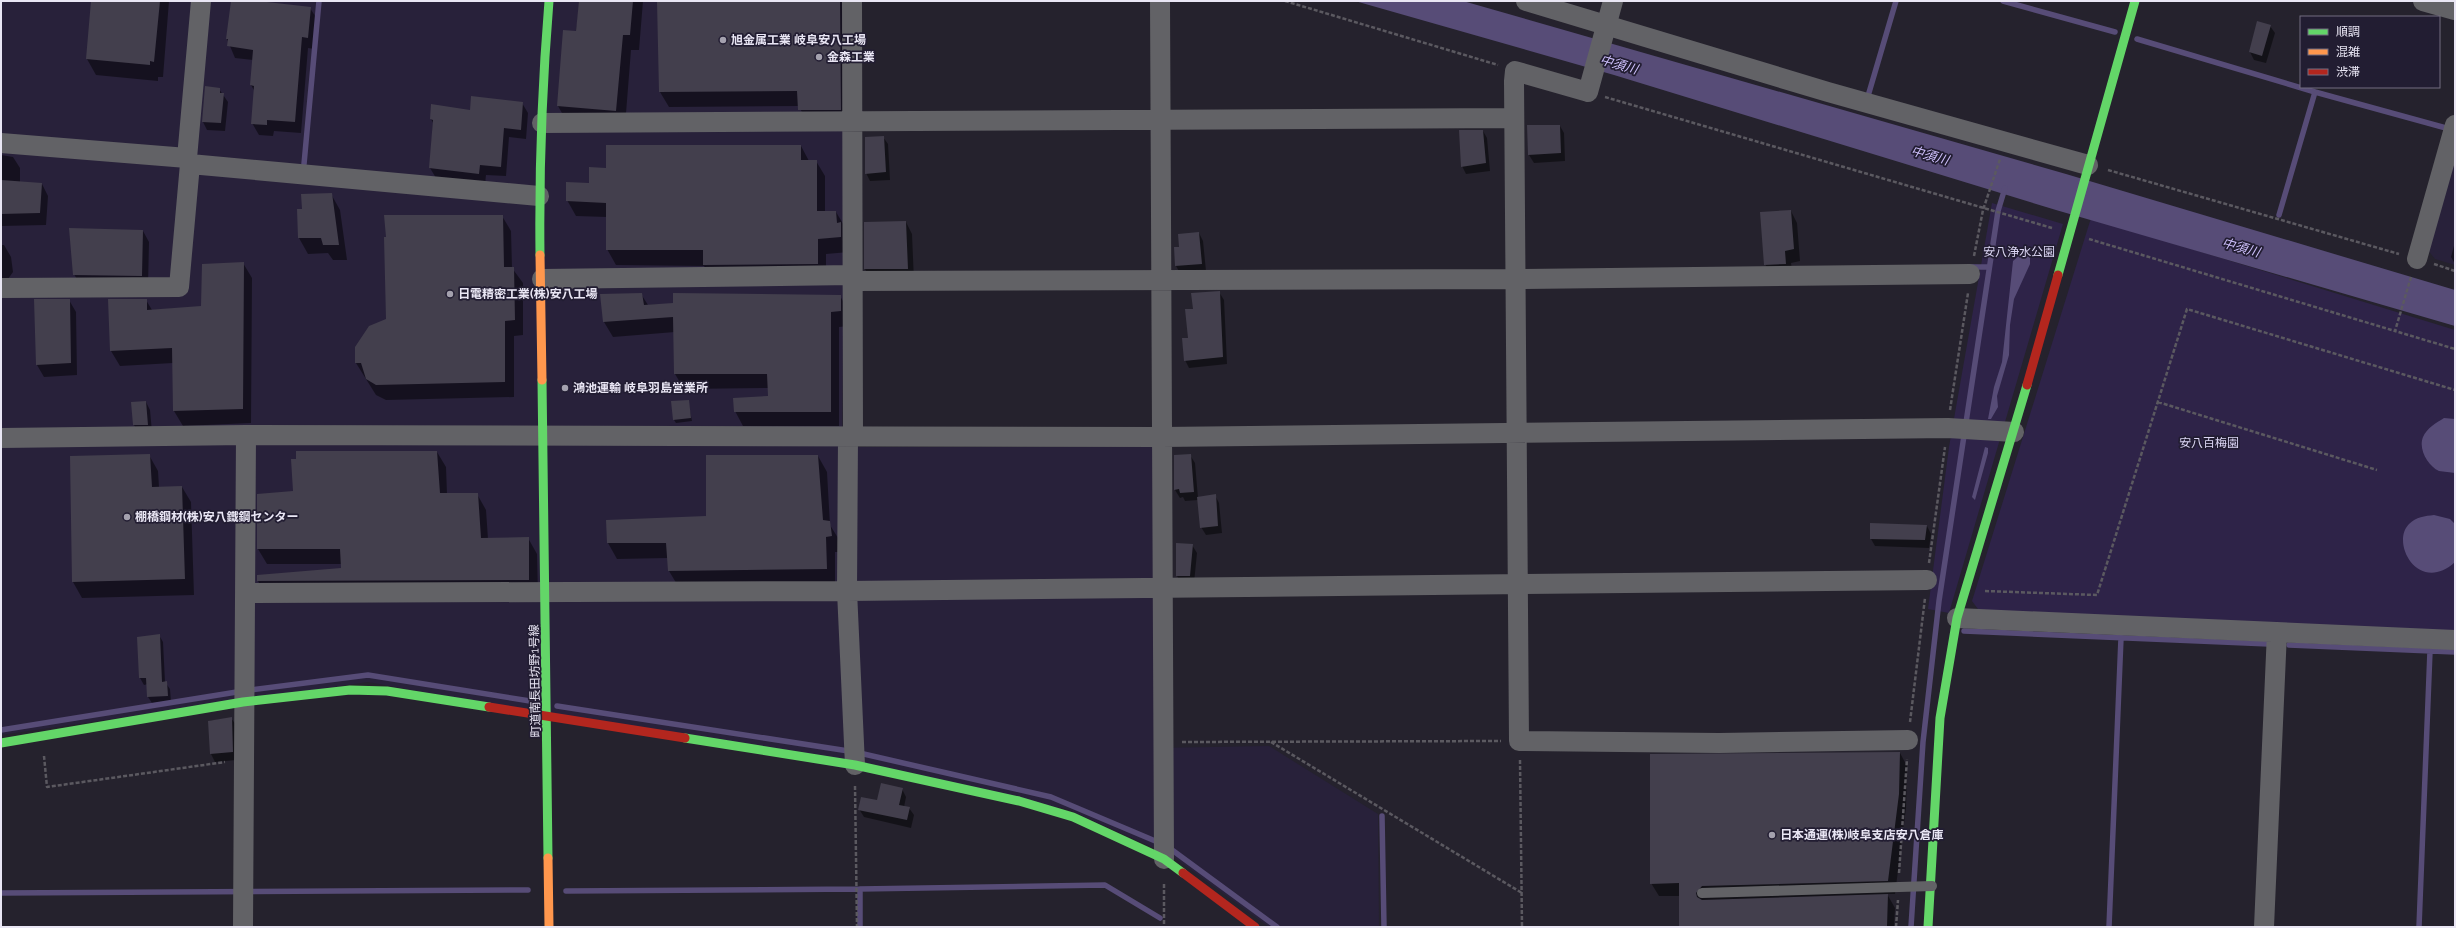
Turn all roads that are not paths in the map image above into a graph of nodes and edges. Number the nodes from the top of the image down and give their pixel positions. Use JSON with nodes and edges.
{"nodes":[{"id":1,"x":201,"y":1,"type":"edge"},
{"id":2,"x":549,"y":1,"type":"edge"},
{"id":3,"x":852,"y":1,"type":"edge"},
{"id":4,"x":1160,"y":1,"type":"edge"},
{"id":5,"x":1526,"y":1,"type":"edge"},
{"id":6,"x":1613,"y":1,"type":"edge"},
{"id":7,"x":2136,"y":1,"type":"edge"},
{"id":8,"x":2423,"y":1,"type":"edge"},
{"id":9,"x":2455,"y":10,"type":"edge"},
{"id":10,"x":1605,"y":31,"type":"junction"},
{"id":11,"x":1514,"y":118,"type":"junction"},
{"id":12,"x":1161,"y":121,"type":"junction"},
{"id":13,"x":542,"y":123,"type":"junction"},
{"id":14,"x":851,"y":123,"type":"junction"},
{"id":15,"x":2455,"y":125,"type":"edge"},
{"id":16,"x":1,"y":143,"type":"edge"},
{"id":17,"x":188,"y":161,"type":"junction"},
{"id":18,"x":2088,"y":167,"type":"junction"},
{"id":19,"x":539,"y":196,"type":"junction"},
{"id":20,"x":2417,"y":259,"type":"road end"},
{"id":21,"x":1970,"y":274,"type":"road end"},
{"id":22,"x":852,"y":278,"type":"junction"},
{"id":23,"x":542,"y":279,"type":"junction"},
{"id":24,"x":1516,"y":279,"type":"junction"},
{"id":25,"x":1162,"y":280,"type":"junction"},
{"id":26,"x":1,"y":288,"type":"edge"},
{"id":27,"x":2014,"y":432,"type":"junction"},
{"id":28,"x":1518,"y":433,"type":"junction"},
{"id":29,"x":246,"y":435,"type":"junction"},
{"id":30,"x":543,"y":435,"type":"junction"},
{"id":31,"x":850,"y":437,"type":"junction"},
{"id":32,"x":1162,"y":437,"type":"junction"},
{"id":33,"x":1,"y":438,"type":"edge"},
{"id":34,"x":1927,"y":580,"type":"road end"},
{"id":35,"x":1518,"y":584,"type":"junction"},
{"id":36,"x":1164,"y":588,"type":"junction"},
{"id":37,"x":546,"y":591,"type":"junction"},
{"id":38,"x":848,"y":591,"type":"junction"},
{"id":39,"x":244,"y":593,"type":"junction"},
{"id":40,"x":1957,"y":618,"type":"junction"},
{"id":41,"x":2277,"y":632,"type":"junction"},
{"id":42,"x":2455,"y":640,"type":"edge"},
{"id":43,"x":243,"y":702,"type":"junction"},
{"id":44,"x":547,"y":716,"type":"junction"},
{"id":45,"x":1908,"y":740,"type":"road end"},
{"id":46,"x":1,"y":743,"type":"edge"},
{"id":47,"x":855,"y":765,"type":"junction"},
{"id":48,"x":1164,"y":859,"type":"junction"},
{"id":49,"x":1932,"y":886,"type":"junction"},
{"id":50,"x":1702,"y":893,"type":"dead end"},
{"id":51,"x":243,"y":927,"type":"edge"},
{"id":52,"x":549,"y":927,"type":"edge"},
{"id":53,"x":1254,"y":927,"type":"edge"},
{"id":54,"x":1928,"y":927,"type":"edge"},
{"id":55,"x":2264,"y":927,"type":"edge"}],
"edges":[{"from":1,"to":17,"type":"street"},
{"from":2,"to":13,"type":"street","name":"町道南長田坊野1号線"},
{"from":3,"to":14,"type":"street"},
{"from":4,"to":12,"type":"street"},
{"from":5,"to":10,"type":"street"},
{"from":6,"to":10,"type":"street"},
{"from":7,"to":18,"type":"street"},
{"from":8,"to":9,"type":"street"},
{"from":10,"to":11,"type":"street"},
{"from":10,"to":18,"type":"street"},
{"from":11,"to":12,"type":"street"},
{"from":11,"to":24,"type":"street"},
{"from":12,"to":14,"type":"street"},
{"from":12,"to":25,"type":"street"},
{"from":13,"to":14,"type":"street"},
{"from":13,"to":19,"type":"street","name":"町道南長田坊野1号線"},
{"from":14,"to":22,"type":"street"},
{"from":15,"to":20,"type":"street"},
{"from":16,"to":17,"type":"street"},
{"from":17,"to":19,"type":"street"},
{"from":17,"to":26,"type":"street"},
{"from":18,"to":27,"type":"street"},
{"from":19,"to":23,"type":"street","name":"町道南長田坊野1号線"},
{"from":21,"to":24,"type":"street"},
{"from":22,"to":23,"type":"street"},
{"from":22,"to":25,"type":"street"},
{"from":22,"to":31,"type":"street"},
{"from":23,"to":30,"type":"street","name":"町道南長田坊野1号線"},
{"from":24,"to":25,"type":"street"},
{"from":24,"to":28,"type":"street"},
{"from":25,"to":32,"type":"street"},
{"from":27,"to":28,"type":"street"},
{"from":27,"to":40,"type":"street"},
{"from":28,"to":32,"type":"street"},
{"from":28,"to":35,"type":"street"},
{"from":29,"to":30,"type":"street"},
{"from":29,"to":33,"type":"street"},
{"from":29,"to":39,"type":"street"},
{"from":30,"to":31,"type":"street"},
{"from":30,"to":37,"type":"street","name":"町道南長田坊野1号線"},
{"from":31,"to":32,"type":"street"},
{"from":31,"to":38,"type":"street"},
{"from":32,"to":36,"type":"street"},
{"from":34,"to":35,"type":"street"},
{"from":35,"to":36,"type":"street"},
{"from":35,"to":45,"type":"street"},
{"from":36,"to":38,"type":"street"},
{"from":36,"to":48,"type":"street"},
{"from":37,"to":38,"type":"street"},
{"from":37,"to":39,"type":"street"},
{"from":37,"to":44,"type":"street","name":"町道南長田坊野1号線"},
{"from":38,"to":47,"type":"street"},
{"from":39,"to":43,"type":"street"},
{"from":40,"to":41,"type":"street"},
{"from":40,"to":49,"type":"street"},
{"from":41,"to":42,"type":"street"},
{"from":41,"to":55,"type":"street"},
{"from":43,"to":44,"type":"street"},
{"from":43,"to":46,"type":"street"},
{"from":43,"to":51,"type":"street"},
{"from":44,"to":47,"type":"street"},
{"from":44,"to":52,"type":"street","name":"町道南長田坊野1号線"},
{"from":47,"to":48,"type":"street"},
{"from":48,"to":53,"type":"street"},
{"from":49,"to":50,"type":"lane","bridge":true},
{"from":49,"to":54,"type":"street"}]}
